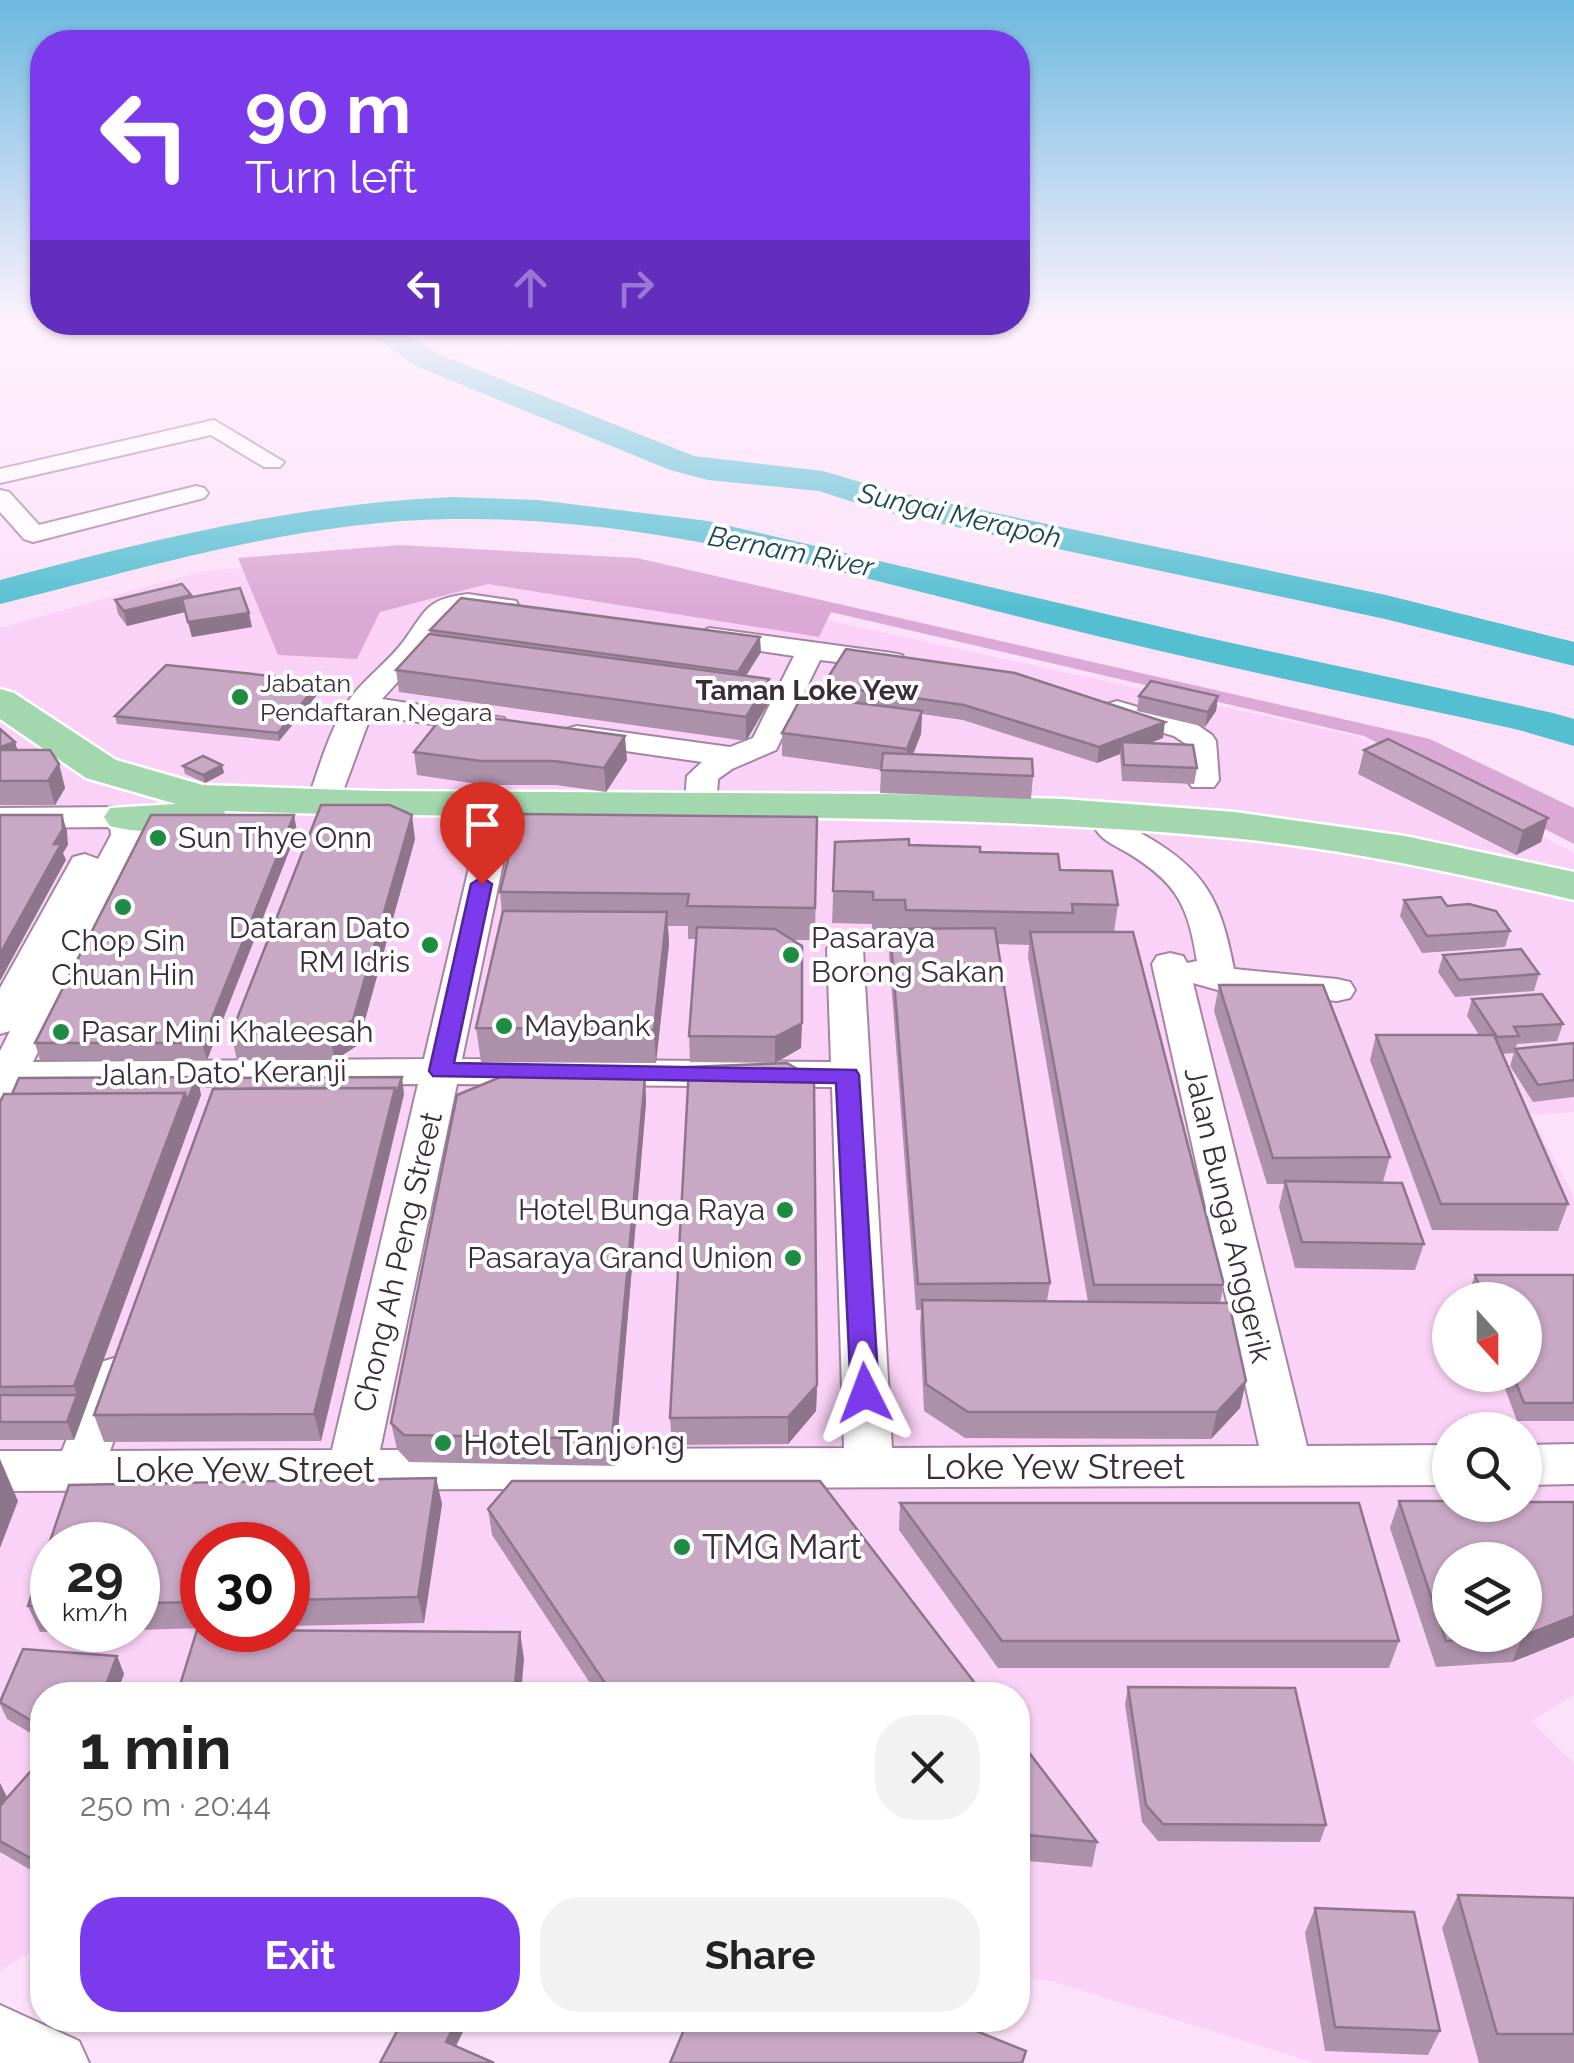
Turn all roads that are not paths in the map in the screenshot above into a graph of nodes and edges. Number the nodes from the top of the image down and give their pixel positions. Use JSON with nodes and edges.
{"nodes":[{"id":1,"x":272,"y":462,"type":"dead end"},
{"id":2,"x":0,"y":476,"type":"edge"},
{"id":3,"x":196,"y":494,"type":"dead end"},
{"id":4,"x":0,"y":497,"type":"edge"},
{"id":5,"x":526,"y":610,"type":"edge"},
{"id":6,"x":682,"y":632,"type":"edge"},
{"id":7,"x":810,"y":650,"type":"junction"},
{"id":8,"x":928,"y":667,"type":"edge"},
{"id":9,"x":1084,"y":701,"type":"edge"},
{"id":10,"x":0,"y":702,"type":"edge"},
{"id":11,"x":361,"y":706,"type":"junction"},
{"id":12,"x":732,"y":757,"type":"junction"},
{"id":13,"x":101,"y":769,"type":"junction"},
{"id":14,"x":1203,"y":780,"type":"dead end"},
{"id":15,"x":201,"y":798,"type":"junction"},
{"id":16,"x":699,"y":816,"type":"junction"},
{"id":17,"x":124,"y":817,"type":"junction"},
{"id":18,"x":0,"y":818,"type":"edge"},
{"id":19,"x":496,"y":821,"type":"junction"},
{"id":20,"x":315,"y":822,"type":"junction"},
{"id":21,"x":1112,"y":830,"type":"junction"},
{"id":22,"x":1574,"y":886,"type":"edge"},
{"id":23,"x":1574,"y":907,"type":"edge"},
{"id":24,"x":844,"y":949,"type":"dead end"},
{"id":25,"x":1218,"y":980,"type":"junction"},
{"id":26,"x":1337,"y":990,"type":"dead end"},
{"id":27,"x":0,"y":1022,"type":"edge"},
{"id":28,"x":441,"y":1071,"type":"junction"},
{"id":29,"x":848,"y":1075,"type":"junction"},
{"id":30,"x":2,"y":1080,"type":"edge"},
{"id":31,"x":125,"y":1344,"type":"edge"},
{"id":32,"x":1542,"y":1464,"type":"edge"},
{"id":33,"x":1574,"y":1464,"type":"edge"},
{"id":34,"x":1432,"y":1465,"type":"edge"},
{"id":35,"x":1288,"y":1466,"type":"junction"},
{"id":36,"x":868,"y":1467,"type":"junction"},
{"id":37,"x":352,"y":1470,"type":"junction"},
{"id":38,"x":0,"y":1471,"type":"edge"},
{"id":39,"x":79,"y":1471,"type":"junction"},
{"id":40,"x":0,"y":2036,"type":"edge"},
{"id":41,"x":57,"y":2063,"type":"edge"}],
"edges":[{"from":1,"to":2,"type":"street"},
{"from":3,"to":4,"type":"street"},
{"from":5,"to":11,"type":"street"},
{"from":6,"to":7,"type":"street"},
{"from":7,"to":8,"type":"street"},
{"from":7,"to":12,"type":"street"},
{"from":9,"to":14,"type":"street"},
{"from":10,"to":13,"type":"main road"},
{"from":11,"to":12,"type":"street"},
{"from":11,"to":20,"type":"street"},
{"from":12,"to":16,"type":"street"},
{"from":13,"to":15,"type":"main road"},
{"from":13,"to":17,"type":"main road"},
{"from":15,"to":17,"type":"main road"},
{"from":15,"to":20,"type":"main road"},
{"from":16,"to":19,"type":"main road"},
{"from":16,"to":20,"type":"main road"},
{"from":16,"to":21,"type":"main road"},
{"from":16,"to":22,"type":"main road"},
{"from":17,"to":18,"type":"street"},
{"from":17,"to":20,"type":"main road"},
{"from":17,"to":27,"type":"street"},
{"from":17,"to":30,"type":"street"},
{"from":19,"to":20,"type":"main road"},
{"from":19,"to":28,"type":"street","name":"Chong Ah Peng Street"},
{"from":21,"to":23,"type":"main road"},
{"from":21,"to":25,"type":"street"},
{"from":24,"to":29,"type":"street"},
{"from":25,"to":26,"type":"street"},
{"from":25,"to":35,"type":"street","name":"Jalan Bunga Anggerik"},
{"from":28,"to":29,"type":"street","name":"Jalan Dato' Keranji"},
{"from":28,"to":30,"type":"street","name":"Jalan Dato' Keranji"},
{"from":28,"to":37,"type":"street","name":"Chong Ah Peng Street"},
{"from":29,"to":36,"type":"street"},
{"from":31,"to":39,"type":"street"},
{"from":32,"to":33,"type":"street"},
{"from":34,"to":35,"type":"street","name":"Loke Yew Street"},
{"from":35,"to":36,"type":"street","name":"Loke Yew Street"},
{"from":36,"to":37,"type":"street","name":"Loke Yew Street"},
{"from":37,"to":39,"type":"street","name":"Loke Yew Street"},
{"from":38,"to":39,"type":"street","name":"Loke Yew Street"},
{"from":40,"to":41,"type":"street"}]}
